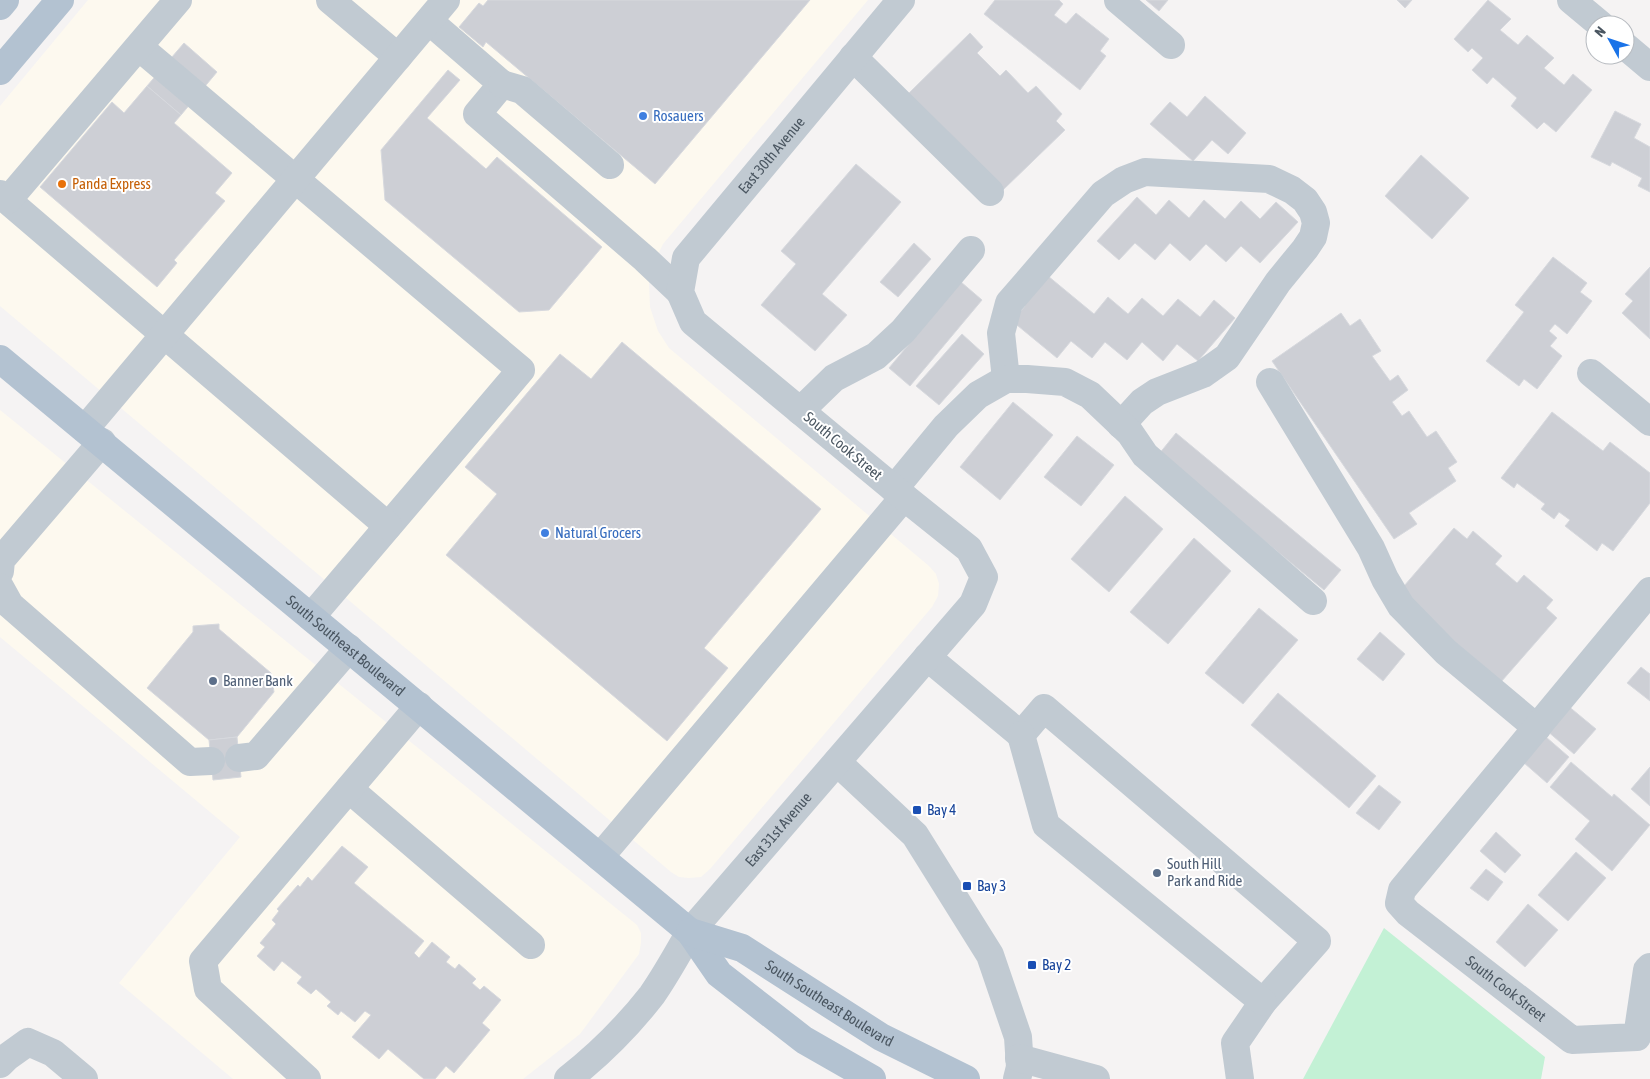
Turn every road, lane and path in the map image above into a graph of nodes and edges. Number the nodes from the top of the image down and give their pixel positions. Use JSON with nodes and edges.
{"nodes":[{"id":1,"x":5,"y":0,"type":"edge"},
{"id":2,"x":60,"y":0,"type":"edge"},
{"id":3,"x":178,"y":0,"type":"edge"},
{"id":4,"x":330,"y":0,"type":"edge"},
{"id":5,"x":446,"y":0,"type":"edge"},
{"id":6,"x":901,"y":0,"type":"edge"},
{"id":7,"x":1118,"y":0,"type":"edge"},
{"id":8,"x":1572,"y":0,"type":"edge"},
{"id":9,"x":0,"y":6,"type":"edge"},
{"id":10,"x":1589,"y":15,"type":"edge"},
{"id":11,"x":429,"y":21,"type":"junction"},
{"id":12,"x":1171,"y":45,"type":"dead end"},
{"id":13,"x":139,"y":46,"type":"junction"},
{"id":14,"x":1635,"y":54,"type":"edge"},
{"id":15,"x":398,"y":57,"type":"junction"},
{"id":16,"x":853,"y":57,"type":"junction"},
{"id":17,"x":1650,"y":67,"type":"edge"},
{"id":18,"x":0,"y":71,"type":"edge"},
{"id":19,"x":502,"y":84,"type":"junction"},
{"id":20,"x":610,"y":164,"type":"dead end"},
{"id":21,"x":296,"y":179,"type":"junction"},
{"id":22,"x":990,"y":192,"type":"dead end"},
{"id":23,"x":4,"y":197,"type":"edge"},
{"id":24,"x":970,"y":250,"type":"dead end"},
{"id":25,"x":680,"y":292,"type":"junction"},
{"id":26,"x":164,"y":335,"type":"junction"},
{"id":27,"x":0,"y":359,"type":"edge"},
{"id":28,"x":1591,"y":373,"type":"dead end"},
{"id":29,"x":1006,"y":379,"type":"junction"},
{"id":30,"x":1270,"y":382,"type":"dead end"},
{"id":31,"x":800,"y":410,"type":"junction"},
{"id":32,"x":1650,"y":422,"type":"edge"},
{"id":33,"x":1121,"y":425,"type":"junction"},
{"id":34,"x":93,"y":436,"type":"junction"},
{"id":35,"x":899,"y":493,"type":"junction"},
{"id":36,"x":388,"y":526,"type":"junction"},
{"id":37,"x":0,"y":571,"type":"edge"},
{"id":38,"x":984,"y":577,"type":"joint"},
{"id":39,"x":0,"y":587,"type":"edge"},
{"id":40,"x":1650,"y":591,"type":"edge"},
{"id":41,"x":1313,"y":601,"type":"dead end"},
{"id":42,"x":311,"y":617,"type":"junction"},
{"id":43,"x":349,"y":648,"type":"junction"},
{"id":44,"x":927,"y":657,"type":"junction"},
{"id":45,"x":419,"y":706,"type":"junction"},
{"id":46,"x":1537,"y":728,"type":"junction"},
{"id":47,"x":1021,"y":735,"type":"junction"},
{"id":48,"x":239,"y":758,"type":"dead end"},
{"id":49,"x":211,"y":761,"type":"dead end"},
{"id":50,"x":837,"y":762,"type":"junction"},
{"id":51,"x":349,"y":789,"type":"junction"},
{"id":52,"x":600,"y":857,"type":"junction"},
{"id":53,"x":690,"y":932,"type":"junction"},
{"id":54,"x":530,"y":945,"type":"dead end"},
{"id":55,"x":1650,"y":967,"type":"edge"},
{"id":56,"x":1264,"y":1002,"type":"junction"},
{"id":57,"x":0,"y":1064,"type":"edge"},
{"id":58,"x":1018,"y":1068,"type":"edge"},
{"id":59,"x":84,"y":1079,"type":"edge"},
{"id":60,"x":308,"y":1079,"type":"edge"},
{"id":61,"x":568,"y":1079,"type":"edge"},
{"id":62,"x":872,"y":1079,"type":"edge"},
{"id":63,"x":966,"y":1079,"type":"edge"},
{"id":64,"x":1096,"y":1079,"type":"edge"},
{"id":65,"x":1240,"y":1079,"type":"edge"}],
"edges":[{"from":1,"to":9,"type":"main road"},
{"from":2,"to":18,"type":"main road"},
{"from":3,"to":13,"type":"street"},
{"from":4,"to":15,"type":"street"},
{"from":5,"to":11,"type":"street"},
{"from":6,"to":16,"type":"street","name":"East 30th Avenue"},
{"from":7,"to":12,"type":"street"},
{"from":8,"to":10,"type":"street"},
{"from":11,"to":15,"type":"street"},
{"from":11,"to":19,"type":"street"},
{"from":13,"to":21,"type":"street"},
{"from":13,"to":23,"type":"street"},
{"from":14,"to":17,"type":"street"},
{"from":15,"to":21,"type":"street"},
{"from":16,"to":22,"type":"street"},
{"from":16,"to":25,"type":"street","name":"East 30th Avenue"},
{"from":19,"to":20,"type":"street"},
{"from":19,"to":25,"type":"street"},
{"from":21,"to":26,"type":"street"},
{"from":21,"to":36,"type":"street"},
{"from":23,"to":26,"type":"street"},
{"from":24,"to":31,"type":"street"},
{"from":25,"to":31,"type":"street","name":"South Cook Street"},
{"from":26,"to":34,"type":"street"},
{"from":26,"to":36,"type":"street"},
{"from":27,"to":34,"type":"main road","name":"South Southeast Boulevard"},
{"from":28,"to":32,"type":"street"},
{"from":29,"to":33,"type":"street"},
{"from":29,"to":33,"type":"street"},
{"from":29,"to":35,"type":"street"},
{"from":30,"to":46,"type":"street"},
{"from":31,"to":35,"type":"street","name":"South Cook Street"},
{"from":33,"to":41,"type":"street"},
{"from":34,"to":37,"type":"street"},
{"from":34,"to":42,"type":"main road","name":"South Southeast Boulevard"},
{"from":35,"to":38,"type":"street","name":"South Cook Street"},
{"from":35,"to":52,"type":"street"},
{"from":36,"to":42,"type":"street"},
{"from":38,"to":44,"type":"street","name":"East 31st Avenue"},
{"from":39,"to":49,"type":"street"},
{"from":40,"to":46,"type":"street"},
{"from":42,"to":43,"type":"main road","name":"South Southeast Boulevard"},
{"from":43,"to":45,"type":"main road","name":"South Southeast Boulevard"},
{"from":43,"to":48,"type":"street"},
{"from":44,"to":47,"type":"street"},
{"from":44,"to":50,"type":"street","name":"East 31st Avenue"},
{"from":45,"to":51,"type":"street"},
{"from":45,"to":52,"type":"main road","name":"South Southeast Boulevard"},
{"from":46,"to":55,"type":"street","name":"South Cook Street"},
{"from":47,"to":56,"type":"street"},
{"from":47,"to":56,"type":"street"},
{"from":50,"to":53,"type":"street","name":"East 31st Avenue"},
{"from":50,"to":58,"type":"street"},
{"from":51,"to":54,"type":"street"},
{"from":51,"to":60,"type":"street"},
{"from":52,"to":53,"type":"main road","name":"South Southeast Boulevard"},
{"from":53,"to":61,"type":"street","name":"East 31st Avenue"},
{"from":53,"to":62,"type":"main road","name":"South Southeast Boulevard"},
{"from":53,"to":63,"type":"main road","name":"South Southeast Boulevard"},
{"from":56,"to":65,"type":"street"},
{"from":57,"to":59,"type":"street"},
{"from":58,"to":64,"type":"street"}]}
